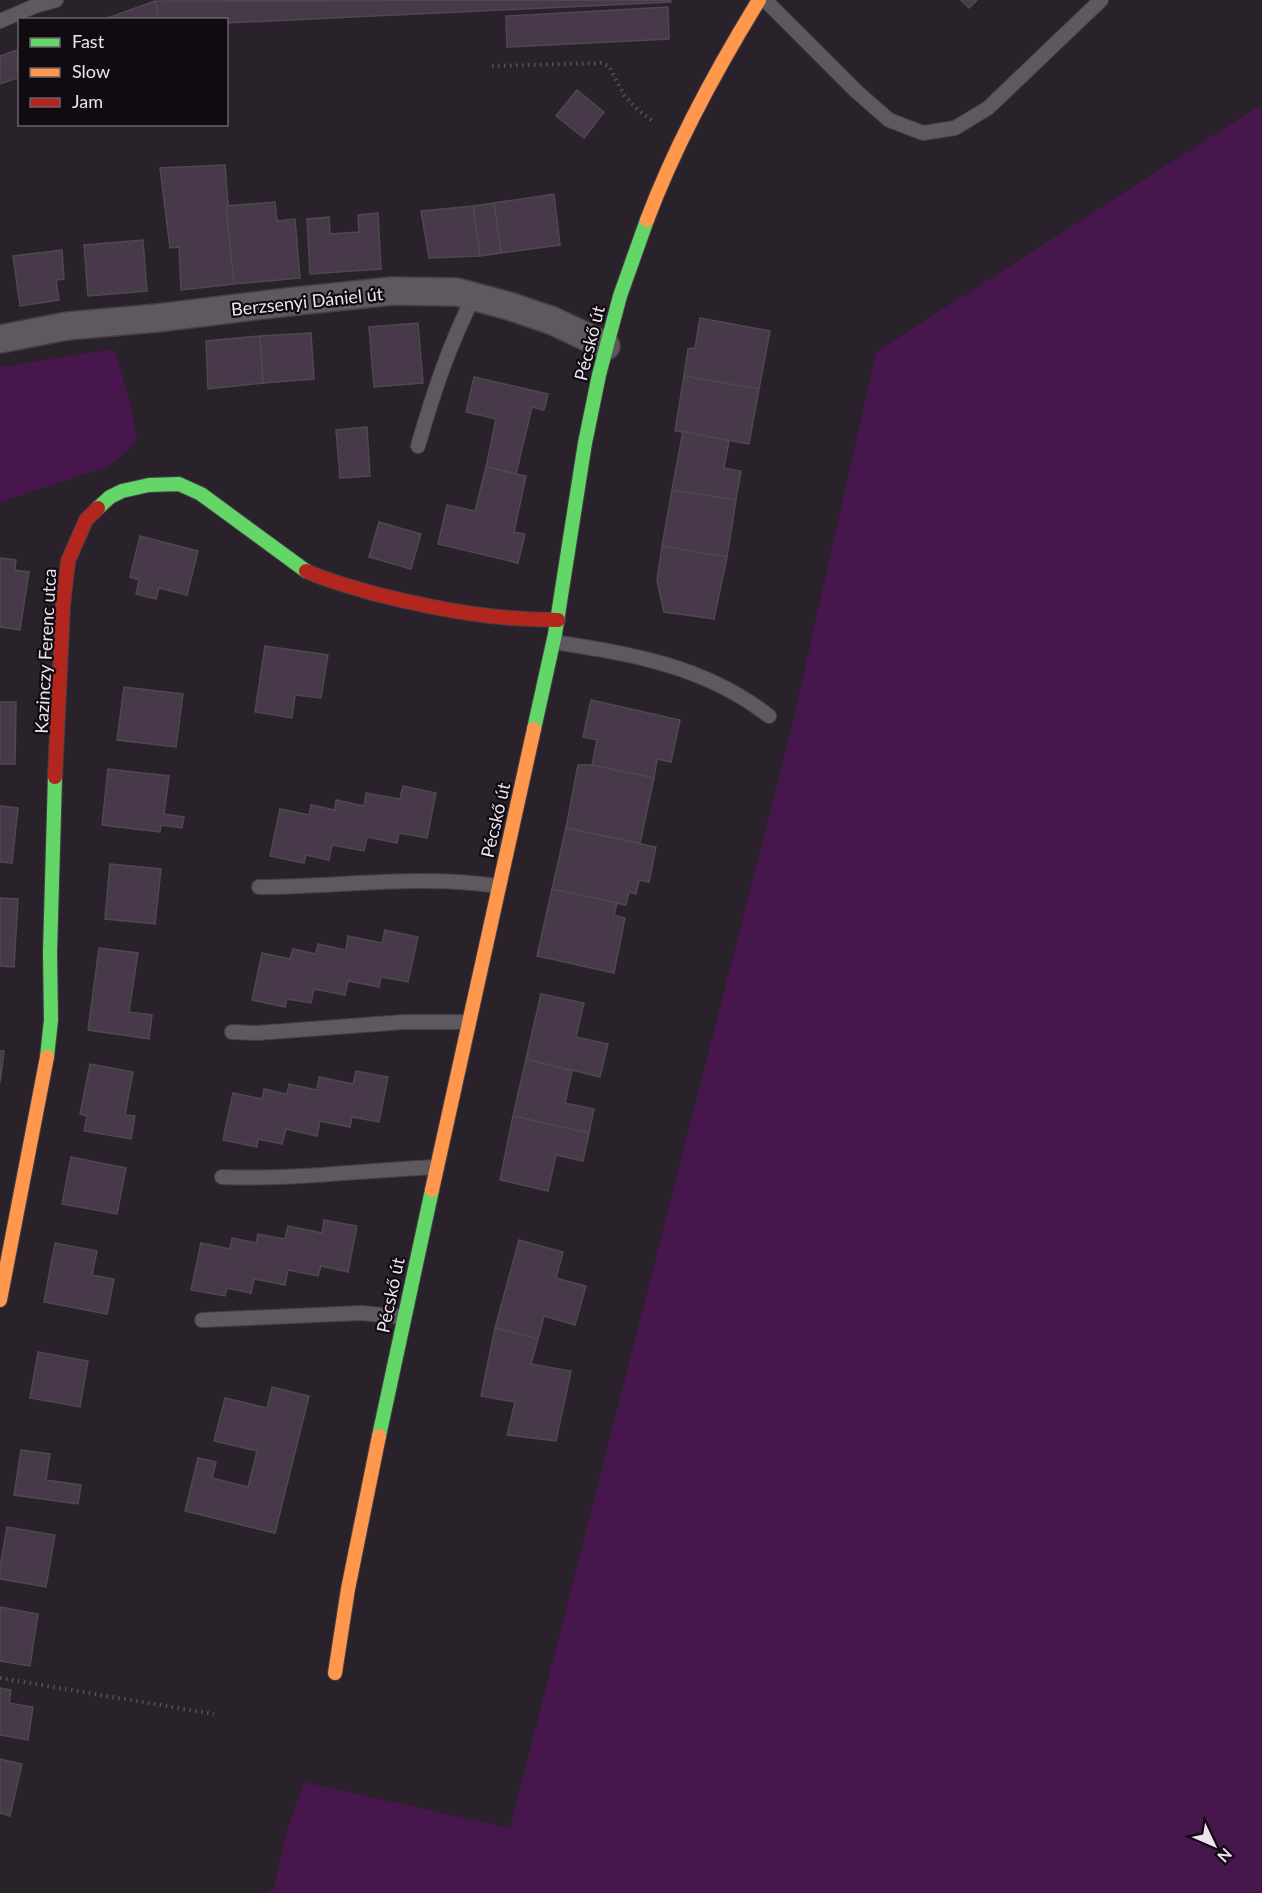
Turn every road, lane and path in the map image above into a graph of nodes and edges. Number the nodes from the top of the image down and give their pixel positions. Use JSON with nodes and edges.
{"nodes":[{"id":1,"x":56,"y":0,"type":"edge"},
{"id":2,"x":759,"y":0,"type":"edge"},
{"id":3,"x":765,"y":0,"type":"edge"},
{"id":4,"x":1101,"y":0,"type":"edge"},
{"id":5,"x":0,"y":21,"type":"edge"},
{"id":6,"x":492,"y":66,"type":"dead end"},
{"id":7,"x":681,"y":142,"type":"junction"},
{"id":8,"x":474,"y":296,"type":"junction"},
{"id":9,"x":0,"y":339,"type":"edge"},
{"id":10,"x":606,"y":346,"type":"junction"},
{"id":11,"x":418,"y":446,"type":"dead end"},
{"id":12,"x":558,"y":620,"type":"junction"},
{"id":13,"x":554,"y":642,"type":"junction"},
{"id":14,"x":769,"y":717,"type":"dead end"},
{"id":15,"x":498,"y":886,"type":"junction"},
{"id":16,"x":259,"y":887,"type":"dead end"},
{"id":17,"x":469,"y":1022,"type":"junction"},
{"id":18,"x":232,"y":1032,"type":"dead end"},
{"id":19,"x":437,"y":1167,"type":"junction"},
{"id":20,"x":222,"y":1177,"type":"dead end"},
{"id":21,"x":0,"y":1300,"type":"edge"},
{"id":22,"x":404,"y":1317,"type":"junction"},
{"id":23,"x":202,"y":1320,"type":"dead end"},
{"id":24,"x":335,"y":1673,"type":"dead end"},
{"id":25,"x":0,"y":1678,"type":"edge"},
{"id":26,"x":214,"y":1714,"type":"dead end"}],
"edges":[{"from":1,"to":5,"type":"lane"},
{"from":2,"to":7,"type":"street","name":"Pécskő út"},
{"from":3,"to":4,"type":"lane"},
{"from":6,"to":7,"type":"path"},
{"from":7,"to":10,"type":"street","name":"Pécskő út"},
{"from":8,"to":9,"type":"street","name":"Berzsenyi Dániel út"},
{"from":8,"to":10,"type":"street","name":"Berzsenyi Dániel út"},
{"from":8,"to":11,"type":"lane"},
{"from":10,"to":12,"type":"street","name":"Pécskő út"},
{"from":12,"to":13,"type":"street","name":"Pécskő út"},
{"from":12,"to":21,"type":"street","name":"Kazinczy Ferenc utca"},
{"from":13,"to":14,"type":"lane"},
{"from":13,"to":15,"type":"street","name":"Pécskő út"},
{"from":15,"to":16,"type":"lane"},
{"from":15,"to":17,"type":"street","name":"Pécskő út"},
{"from":17,"to":18,"type":"lane"},
{"from":17,"to":19,"type":"street","name":"Pécskő út"},
{"from":19,"to":20,"type":"lane"},
{"from":19,"to":22,"type":"street","name":"Pécskő út"},
{"from":22,"to":23,"type":"lane"},
{"from":22,"to":24,"type":"street","name":"Pécskő út"},
{"from":25,"to":26,"type":"path"}]}
